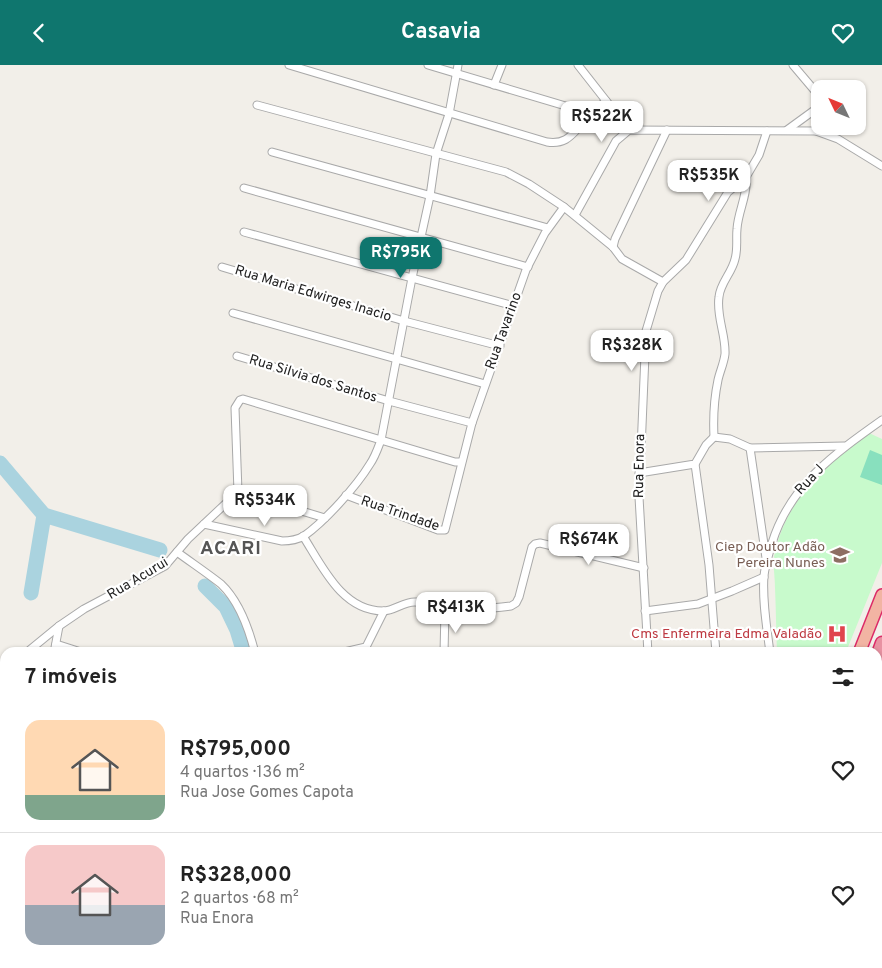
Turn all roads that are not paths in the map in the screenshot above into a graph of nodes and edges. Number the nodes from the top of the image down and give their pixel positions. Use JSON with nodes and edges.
{"nodes":[{"id":1,"x":289,"y":65,"type":"edge"},
{"id":2,"x":428,"y":65,"type":"edge"},
{"id":3,"x":458,"y":65,"type":"edge"},
{"id":4,"x":502,"y":65,"type":"edge"},
{"id":5,"x":578,"y":65,"type":"edge"},
{"id":6,"x":793,"y":65,"type":"edge"},
{"id":7,"x":456,"y":74,"type":"junction"},
{"id":8,"x":494,"y":85,"type":"junction"},
{"id":9,"x":811,"y":85,"type":"edge"},
{"id":10,"x":606,"y":101,"type":"junction"},
{"id":11,"x":257,"y":105,"type":"dead end"},
{"id":12,"x":811,"y":113,"type":"edge"},
{"id":13,"x":449,"y":114,"type":"junction"},
{"id":14,"x":587,"y":117,"type":"junction"},
{"id":15,"x":629,"y":130,"type":"junction"},
{"id":16,"x":667,"y":130,"type":"junction"},
{"id":17,"x":787,"y":130,"type":"junction"},
{"id":18,"x":767,"y":131,"type":"junction"},
{"id":19,"x":811,"y":131,"type":"edge"},
{"id":20,"x":827,"y":135,"type":"edge"},
{"id":21,"x":272,"y":152,"type":"dead end"},
{"id":22,"x":436,"y":154,"type":"junction"},
{"id":23,"x":882,"y":165,"type":"edge"},
{"id":24,"x":746,"y":177,"type":"junction"},
{"id":25,"x":244,"y":188,"type":"dead end"},
{"id":26,"x":430,"y":196,"type":"junction"},
{"id":27,"x":564,"y":207,"type":"junction"},
{"id":28,"x":575,"y":215,"type":"junction"},
{"id":29,"x":548,"y":228,"type":"junction"},
{"id":30,"x":244,"y":231,"type":"dead end"},
{"id":31,"x":421,"y":237,"type":"junction"},
{"id":32,"x":613,"y":247,"type":"junction"},
{"id":33,"x":222,"y":267,"type":"dead end"},
{"id":34,"x":528,"y":267,"type":"junction"},
{"id":35,"x":412,"y":278,"type":"junction"},
{"id":36,"x":663,"y":282,"type":"junction"},
{"id":37,"x":514,"y":306,"type":"junction"},
{"id":38,"x":233,"y":313,"type":"dead end"},
{"id":39,"x":404,"y":321,"type":"junction"},
{"id":40,"x":500,"y":346,"type":"junction"},
{"id":41,"x":237,"y":356,"type":"dead end"},
{"id":42,"x":397,"y":358,"type":"junction"},
{"id":43,"x":485,"y":384,"type":"junction"},
{"id":44,"x":389,"y":401,"type":"junction"},
{"id":45,"x":882,"y":420,"type":"edge"},
{"id":46,"x":472,"y":423,"type":"junction"},
{"id":47,"x":714,"y":437,"type":"junction"},
{"id":48,"x":381,"y":440,"type":"junction"},
{"id":49,"x":844,"y":446,"type":"junction"},
{"id":50,"x":750,"y":448,"type":"junction"},
{"id":51,"x":461,"y":462,"type":"junction"},
{"id":52,"x":695,"y":464,"type":"junction"},
{"id":53,"x":639,"y":473,"type":"junction"},
{"id":54,"x":238,"y":491,"type":"junction"},
{"id":55,"x":346,"y":495,"type":"junction"},
{"id":56,"x":325,"y":518,"type":"junction"},
{"id":57,"x":204,"y":524,"type":"junction"},
{"id":58,"x":303,"y":536,"type":"junction"},
{"id":59,"x":177,"y":553,"type":"junction"},
{"id":60,"x":766,"y":561,"type":"junction"},
{"id":61,"x":644,"y":568,"type":"junction"},
{"id":62,"x":764,"y":577,"type":"junction"},
{"id":63,"x":882,"y":595,"type":"edge"},
{"id":64,"x":712,"y":600,"type":"junction"},
{"id":65,"x":445,"y":610,"type":"junction"},
{"id":66,"x":384,"y":611,"type":"junction"},
{"id":67,"x":645,"y":611,"type":"junction"},
{"id":68,"x":59,"y":626,"type":"junction"},
{"id":69,"x":56,"y":644,"type":"junction"},
{"id":70,"x":33,"y":647,"type":"edge"},
{"id":71,"x":55,"y":647,"type":"edge"},
{"id":72,"x":65,"y":647,"type":"edge"},
{"id":73,"x":253,"y":647,"type":"edge"},
{"id":74,"x":366,"y":647,"type":"edge"},
{"id":75,"x":445,"y":647,"type":"edge"},
{"id":76,"x":648,"y":647,"type":"edge"},
{"id":77,"x":716,"y":647,"type":"edge"},
{"id":78,"x":770,"y":647,"type":"edge"},
{"id":79,"x":861,"y":647,"type":"edge"}],
"edges":[{"from":1,"to":13,"type":"street"},
{"from":2,"to":7,"type":"street"},
{"from":3,"to":7,"type":"street"},
{"from":4,"to":8,"type":"street"},
{"from":5,"to":10,"type":"street"},
{"from":6,"to":9,"type":"street"},
{"from":7,"to":8,"type":"street"},
{"from":7,"to":13,"type":"street"},
{"from":8,"to":14,"type":"street"},
{"from":10,"to":14,"type":"street"},
{"from":10,"to":15,"type":"street"},
{"from":11,"to":22,"type":"street"},
{"from":12,"to":17,"type":"street"},
{"from":13,"to":14,"type":"street"},
{"from":13,"to":22,"type":"street"},
{"from":15,"to":16,"type":"street"},
{"from":15,"to":28,"type":"street"},
{"from":16,"to":18,"type":"street"},
{"from":16,"to":32,"type":"street"},
{"from":17,"to":18,"type":"street"},
{"from":17,"to":19,"type":"street"},
{"from":18,"to":24,"type":"street"},
{"from":20,"to":23,"type":"street"},
{"from":21,"to":26,"type":"street"},
{"from":22,"to":26,"type":"street"},
{"from":22,"to":27,"type":"street"},
{"from":24,"to":36,"type":"street"},
{"from":24,"to":47,"type":"street"},
{"from":25,"to":31,"type":"street"},
{"from":26,"to":29,"type":"street"},
{"from":26,"to":31,"type":"street"},
{"from":27,"to":28,"type":"street"},
{"from":27,"to":29,"type":"street","name":"Rua Tavarino"},
{"from":28,"to":32,"type":"street"},
{"from":29,"to":34,"type":"street","name":"Rua Tavarino"},
{"from":30,"to":35,"type":"street"},
{"from":31,"to":34,"type":"street"},
{"from":31,"to":35,"type":"street"},
{"from":32,"to":36,"type":"street"},
{"from":33,"to":39,"type":"street","name":"Rua Maria Edwirges Inacio"},
{"from":34,"to":37,"type":"street","name":"Rua Tavarino"},
{"from":35,"to":37,"type":"street"},
{"from":35,"to":39,"type":"street"},
{"from":36,"to":53,"type":"street","name":"Rua Enora"},
{"from":37,"to":40,"type":"street","name":"Rua Tavarino"},
{"from":38,"to":42,"type":"street"},
{"from":39,"to":40,"type":"street","name":"Rua Maria Edwirges Inacio"},
{"from":39,"to":42,"type":"street"},
{"from":40,"to":43,"type":"street","name":"Rua Tavarino"},
{"from":41,"to":44,"type":"street","name":"Rua Silvia dos Santos"},
{"from":42,"to":43,"type":"street"},
{"from":42,"to":44,"type":"street"},
{"from":43,"to":46,"type":"street","name":"Rua Tavarino"},
{"from":44,"to":46,"type":"street","name":"Rua Silvia dos Santos"},
{"from":44,"to":48,"type":"street"},
{"from":45,"to":49,"type":"street","name":"Rua J"},
{"from":46,"to":51,"type":"street","name":"Rua Tavarino"},
{"from":47,"to":50,"type":"street"},
{"from":47,"to":52,"type":"street"},
{"from":48,"to":51,"type":"street"},
{"from":48,"to":54,"type":"street"},
{"from":48,"to":55,"type":"street"},
{"from":49,"to":50,"type":"street"},
{"from":49,"to":60,"type":"street","name":"Rua J"},
{"from":50,"to":60,"type":"street","name":"Rua J"},
{"from":51,"to":55,"type":"street","name":"Rua Trindade"},
{"from":52,"to":53,"type":"street"},
{"from":52,"to":64,"type":"street"},
{"from":53,"to":61,"type":"street","name":"Rua Enora"},
{"from":54,"to":56,"type":"street"},
{"from":54,"to":57,"type":"street","name":"Rua Acurui"},
{"from":55,"to":56,"type":"street"},
{"from":56,"to":58,"type":"street"},
{"from":57,"to":58,"type":"street"},
{"from":57,"to":59,"type":"street","name":"Rua Acurui"},
{"from":58,"to":66,"type":"street"},
{"from":59,"to":68,"type":"street","name":"Rua Acurui"},
{"from":59,"to":73,"type":"street"},
{"from":60,"to":62,"type":"street","name":"Rua J"},
{"from":61,"to":65,"type":"street"},
{"from":61,"to":67,"type":"street","name":"Rua Enora"},
{"from":62,"to":64,"type":"street"},
{"from":62,"to":78,"type":"street","name":"Rua J"},
{"from":63,"to":79,"type":"highway"},
{"from":64,"to":67,"type":"street"},
{"from":64,"to":77,"type":"street"},
{"from":65,"to":66,"type":"street"},
{"from":65,"to":75,"type":"street"},
{"from":66,"to":74,"type":"street"},
{"from":67,"to":76,"type":"street","name":"Rua Enora"},
{"from":68,"to":69,"type":"street"},
{"from":68,"to":70,"type":"street","name":"Rua Acurui"},
{"from":69,"to":71,"type":"street"},
{"from":69,"to":72,"type":"street"}]}
